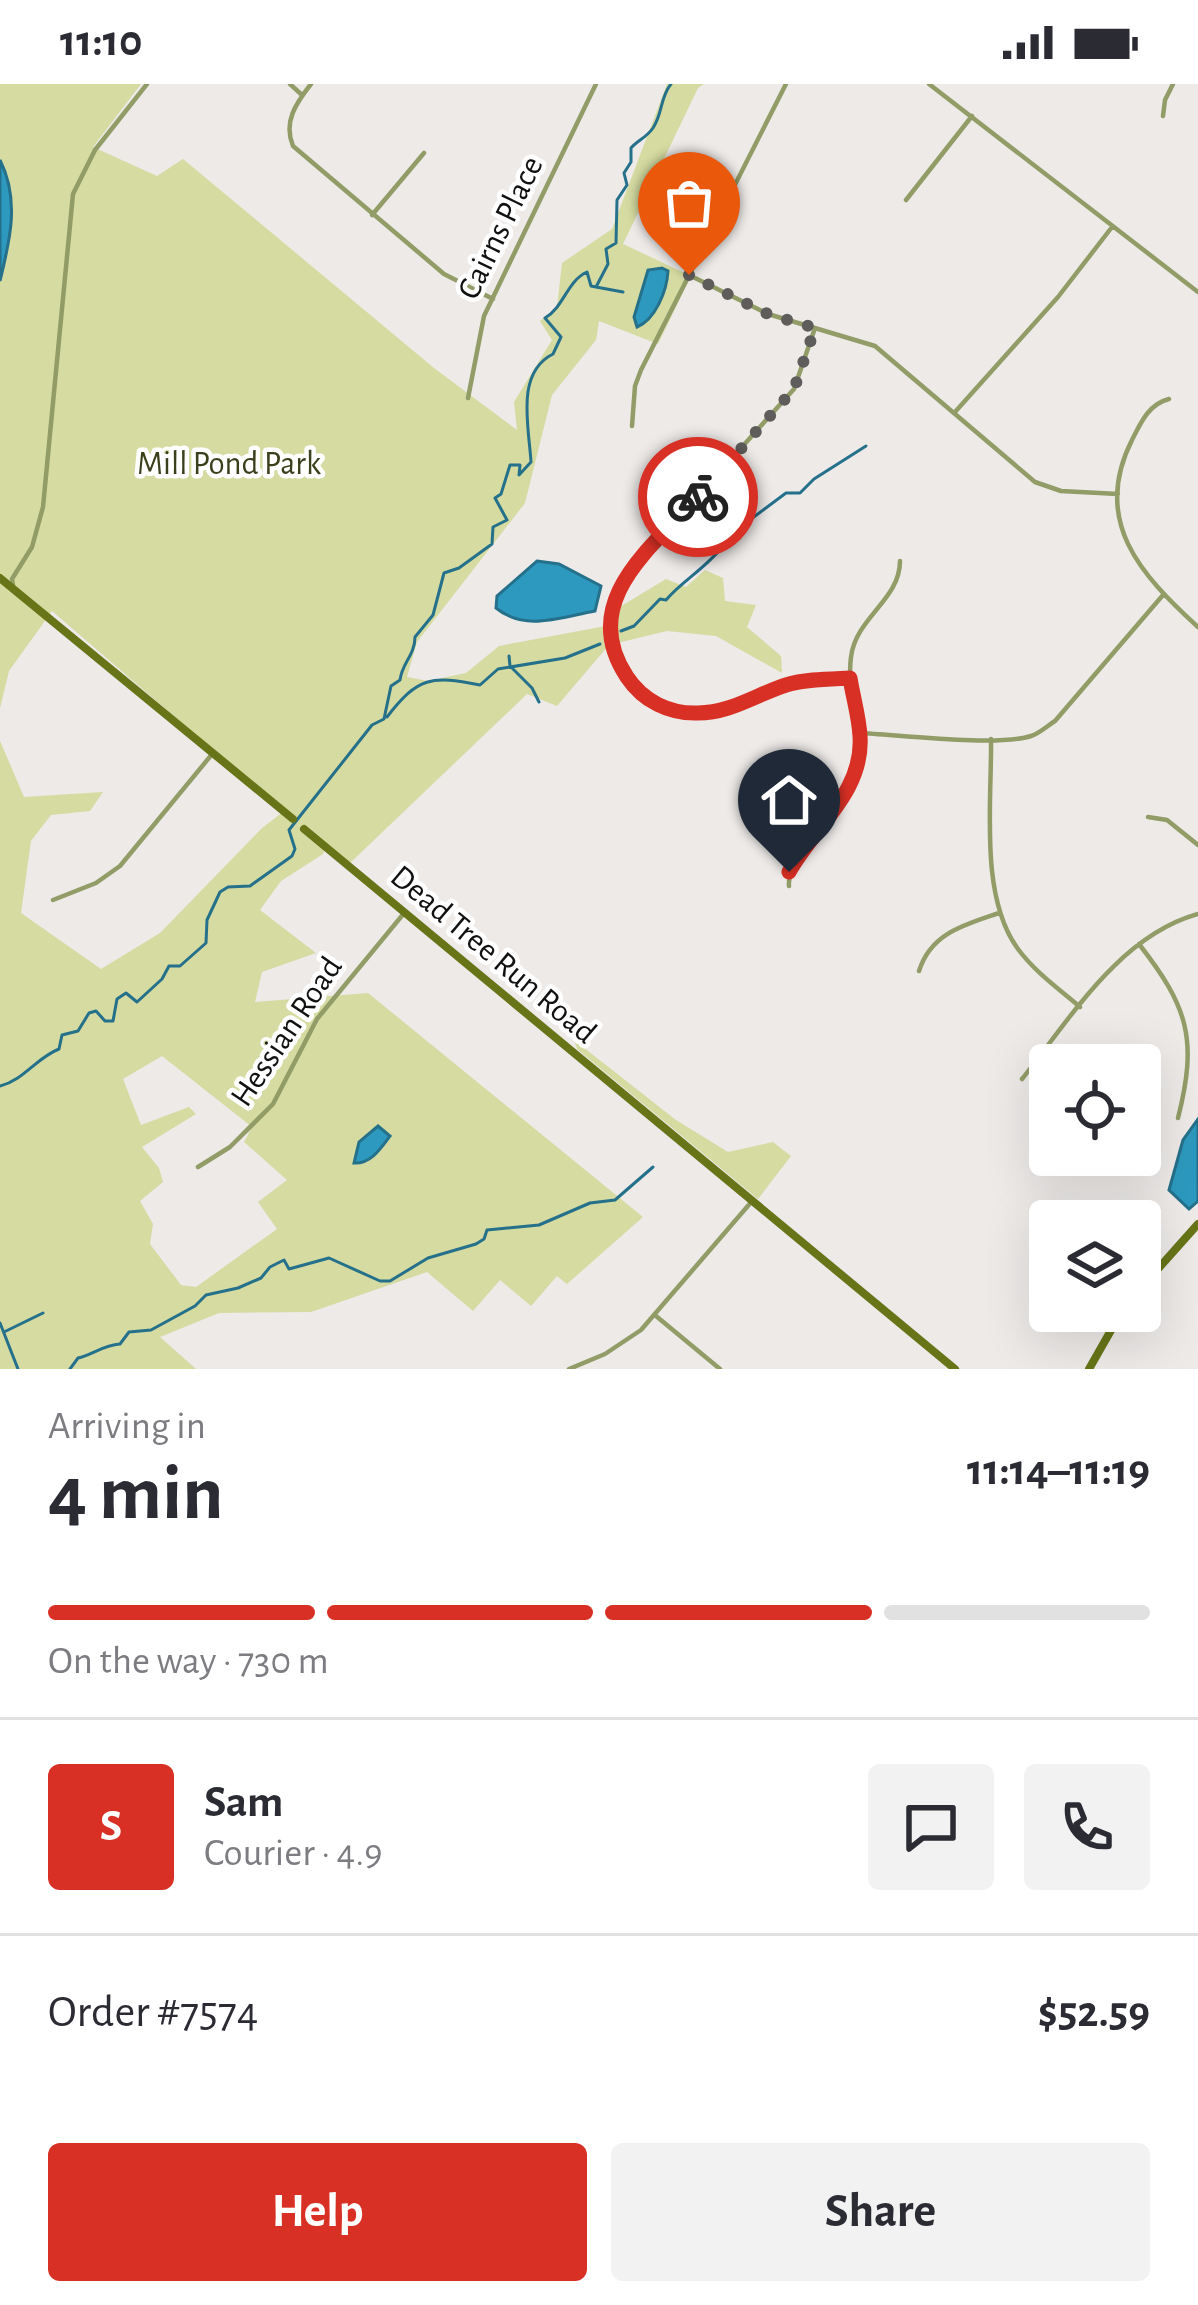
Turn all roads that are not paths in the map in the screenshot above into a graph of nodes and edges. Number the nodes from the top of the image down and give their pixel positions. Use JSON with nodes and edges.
{"nodes":[{"id":1,"x":147,"y":84,"type":"edge"},
{"id":2,"x":290,"y":84,"type":"edge"},
{"id":3,"x":311,"y":84,"type":"edge"},
{"id":4,"x":596,"y":84,"type":"edge"},
{"id":5,"x":786,"y":84,"type":"edge"},
{"id":6,"x":928,"y":84,"type":"edge"},
{"id":7,"x":1173,"y":84,"type":"edge"},
{"id":8,"x":302,"y":94,"type":"junction"},
{"id":9,"x":972,"y":116,"type":"junction"},
{"id":10,"x":1163,"y":116,"type":"dead end"},
{"id":11,"x":424,"y":153,"type":"dead end"},
{"id":12,"x":907,"y":200,"type":"dead end"},
{"id":13,"x":372,"y":215,"type":"junction"},
{"id":14,"x":1112,"y":227,"type":"junction"},
{"id":15,"x":689,"y":275,"type":"junction"},
{"id":16,"x":1198,"y":292,"type":"edge"},
{"id":17,"x":493,"y":299,"type":"junction"},
{"id":18,"x":815,"y":328,"type":"junction"},
{"id":19,"x":468,"y":398,"type":"dead end"},
{"id":20,"x":1169,"y":399,"type":"dead end"},
{"id":21,"x":955,"y":412,"type":"junction"},
{"id":22,"x":632,"y":425,"type":"dead end"},
{"id":23,"x":1118,"y":494,"type":"junction"},
{"id":24,"x":900,"y":561,"type":"dead end"},
{"id":25,"x":0,"y":578,"type":"edge"},
{"id":26,"x":13,"y":585,"type":"junction"},
{"id":27,"x":1163,"y":596,"type":"junction"},
{"id":28,"x":1198,"y":627,"type":"edge"},
{"id":29,"x":850,"y":678,"type":"junction"},
{"id":30,"x":860,"y":733,"type":"junction"},
{"id":31,"x":991,"y":739,"type":"junction"},
{"id":32,"x":214,"y":753,"type":"junction"},
{"id":33,"x":1148,"y":817,"type":"dead end"},
{"id":34,"x":293,"y":819,"type":"joint"},
{"id":35,"x":304,"y":829,"type":"joint"},
{"id":36,"x":1198,"y":845,"type":"edge"},
{"id":37,"x":789,"y":886,"type":"dead end"},
{"id":38,"x":52,"y":900,"type":"dead end"},
{"id":39,"x":405,"y":912,"type":"junction"},
{"id":40,"x":999,"y":913,"type":"junction"},
{"id":41,"x":1198,"y":914,"type":"edge"},
{"id":42,"x":1139,"y":944,"type":"junction"},
{"id":43,"x":919,"y":971,"type":"dead end"},
{"id":44,"x":1080,"y":1006,"type":"junction"},
{"id":45,"x":1022,"y":1079,"type":"dead end"},
{"id":46,"x":1193,"y":1083,"type":"edge"},
{"id":47,"x":1178,"y":1118,"type":"dead end"},
{"id":48,"x":198,"y":1167,"type":"dead end"},
{"id":49,"x":753,"y":1200,"type":"junction"},
{"id":50,"x":1198,"y":1224,"type":"edge"},
{"id":51,"x":1161,"y":1265,"type":"edge"},
{"id":52,"x":656,"y":1316,"type":"junction"},
{"id":53,"x":1110,"y":1332,"type":"edge"},
{"id":54,"x":569,"y":1369,"type":"edge"},
{"id":55,"x":720,"y":1369,"type":"edge"},
{"id":56,"x":956,"y":1369,"type":"edge"},
{"id":57,"x":1089,"y":1369,"type":"edge"}],
"edges":[{"from":1,"to":26,"type":"street"},
{"from":2,"to":8,"type":"street"},
{"from":3,"to":8,"type":"street"},
{"from":4,"to":17,"type":"street","name":"Cairns Place"},
{"from":5,"to":15,"type":"street"},
{"from":6,"to":9,"type":"street"},
{"from":7,"to":10,"type":"street"},
{"from":8,"to":13,"type":"street"},
{"from":9,"to":12,"type":"street"},
{"from":9,"to":14,"type":"street"},
{"from":11,"to":13,"type":"street"},
{"from":13,"to":17,"type":"street"},
{"from":14,"to":16,"type":"street"},
{"from":14,"to":21,"type":"street"},
{"from":15,"to":18,"type":"street"},
{"from":15,"to":22,"type":"street"},
{"from":17,"to":19,"type":"street","name":"Cairns Place"},
{"from":18,"to":21,"type":"street"},
{"from":18,"to":29,"type":"street"},
{"from":20,"to":23,"type":"street"},
{"from":21,"to":23,"type":"street"},
{"from":23,"to":27,"type":"street"},
{"from":24,"to":29,"type":"street"},
{"from":25,"to":26,"type":"street","name":"Dead Tree Run Road"},
{"from":26,"to":32,"type":"street","name":"Dead Tree Run Road"},
{"from":27,"to":28,"type":"street"},
{"from":27,"to":31,"type":"street"},
{"from":29,"to":30,"type":"street"},
{"from":30,"to":31,"type":"street"},
{"from":30,"to":37,"type":"street"},
{"from":31,"to":40,"type":"street"},
{"from":32,"to":34,"type":"street","name":"Dead Tree Run Road"},
{"from":32,"to":38,"type":"street"},
{"from":33,"to":36,"type":"street"},
{"from":34,"to":35,"type":"street","name":"Dead Tree Run Road"},
{"from":35,"to":39,"type":"street","name":"Dead Tree Run Road"},
{"from":39,"to":48,"type":"street","name":"Hessian Road"},
{"from":39,"to":49,"type":"street","name":"Dead Tree Run Road"},
{"from":40,"to":43,"type":"street"},
{"from":40,"to":44,"type":"street"},
{"from":41,"to":42,"type":"street"},
{"from":42,"to":44,"type":"street"},
{"from":42,"to":46,"type":"street"},
{"from":44,"to":45,"type":"street"},
{"from":46,"to":47,"type":"street"},
{"from":49,"to":52,"type":"street"},
{"from":49,"to":56,"type":"street","name":"Dead Tree Run Road"},
{"from":50,"to":51,"type":"street"},
{"from":52,"to":54,"type":"street"},
{"from":52,"to":55,"type":"street"},
{"from":53,"to":57,"type":"street"}]}
